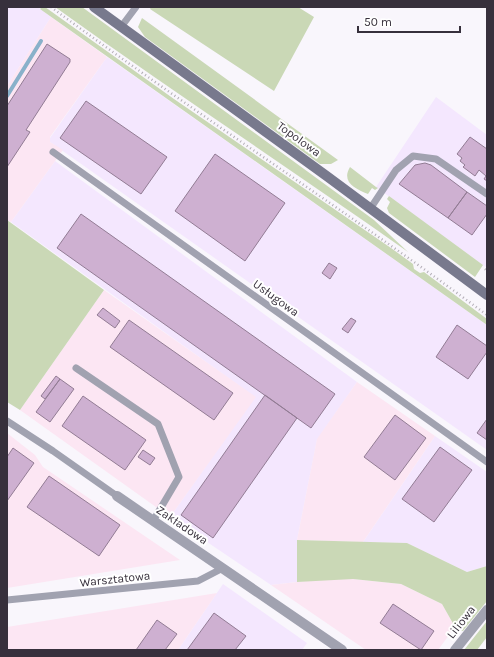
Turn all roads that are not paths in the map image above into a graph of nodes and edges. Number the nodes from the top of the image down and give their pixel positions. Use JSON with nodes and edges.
{"nodes":[{"id":1,"x":94,"y":7,"type":"edge"},
{"id":2,"x":136,"y":7,"type":"edge"},
{"id":3,"x":121,"y":27,"type":"junction"},
{"id":4,"x":53,"y":152,"type":"dead end"},
{"id":5,"x":487,"y":194,"type":"edge"},
{"id":6,"x":370,"y":209,"type":"junction"},
{"id":7,"x":487,"y":295,"type":"edge"},
{"id":8,"x":76,"y":368,"type":"dead end"},
{"id":9,"x":7,"y":421,"type":"edge"},
{"id":10,"x":487,"y":462,"type":"edge"},
{"id":11,"x":117,"y":496,"type":"joint"},
{"id":12,"x":153,"y":521,"type":"junction"},
{"id":13,"x":223,"y":568,"type":"junction"},
{"id":14,"x":7,"y":600,"type":"edge"},
{"id":15,"x":487,"y":610,"type":"edge"},
{"id":16,"x":342,"y":650,"type":"edge"},
{"id":17,"x":455,"y":650,"type":"edge"}],
"edges":[{"from":1,"to":3,"type":"main road","name":"Topolowa"},
{"from":2,"to":3,"type":"lane"},
{"from":3,"to":6,"type":"main road","name":"Topolowa"},
{"from":4,"to":10,"type":"lane","name":"Usługowa"},
{"from":5,"to":6,"type":"lane"},
{"from":6,"to":7,"type":"main road","name":"Topolowa"},
{"from":8,"to":12,"type":"lane"},
{"from":9,"to":11,"type":"lane","name":"Zakładowa"},
{"from":11,"to":12,"type":"street","name":"Zakładowa"},
{"from":12,"to":13,"type":"street","name":"Zakładowa"},
{"from":13,"to":14,"type":"lane","name":"Warsztatowa"},
{"from":13,"to":16,"type":"street","name":"Zakładowa"},
{"from":15,"to":17,"type":"street","name":"Liliowa"}]}
